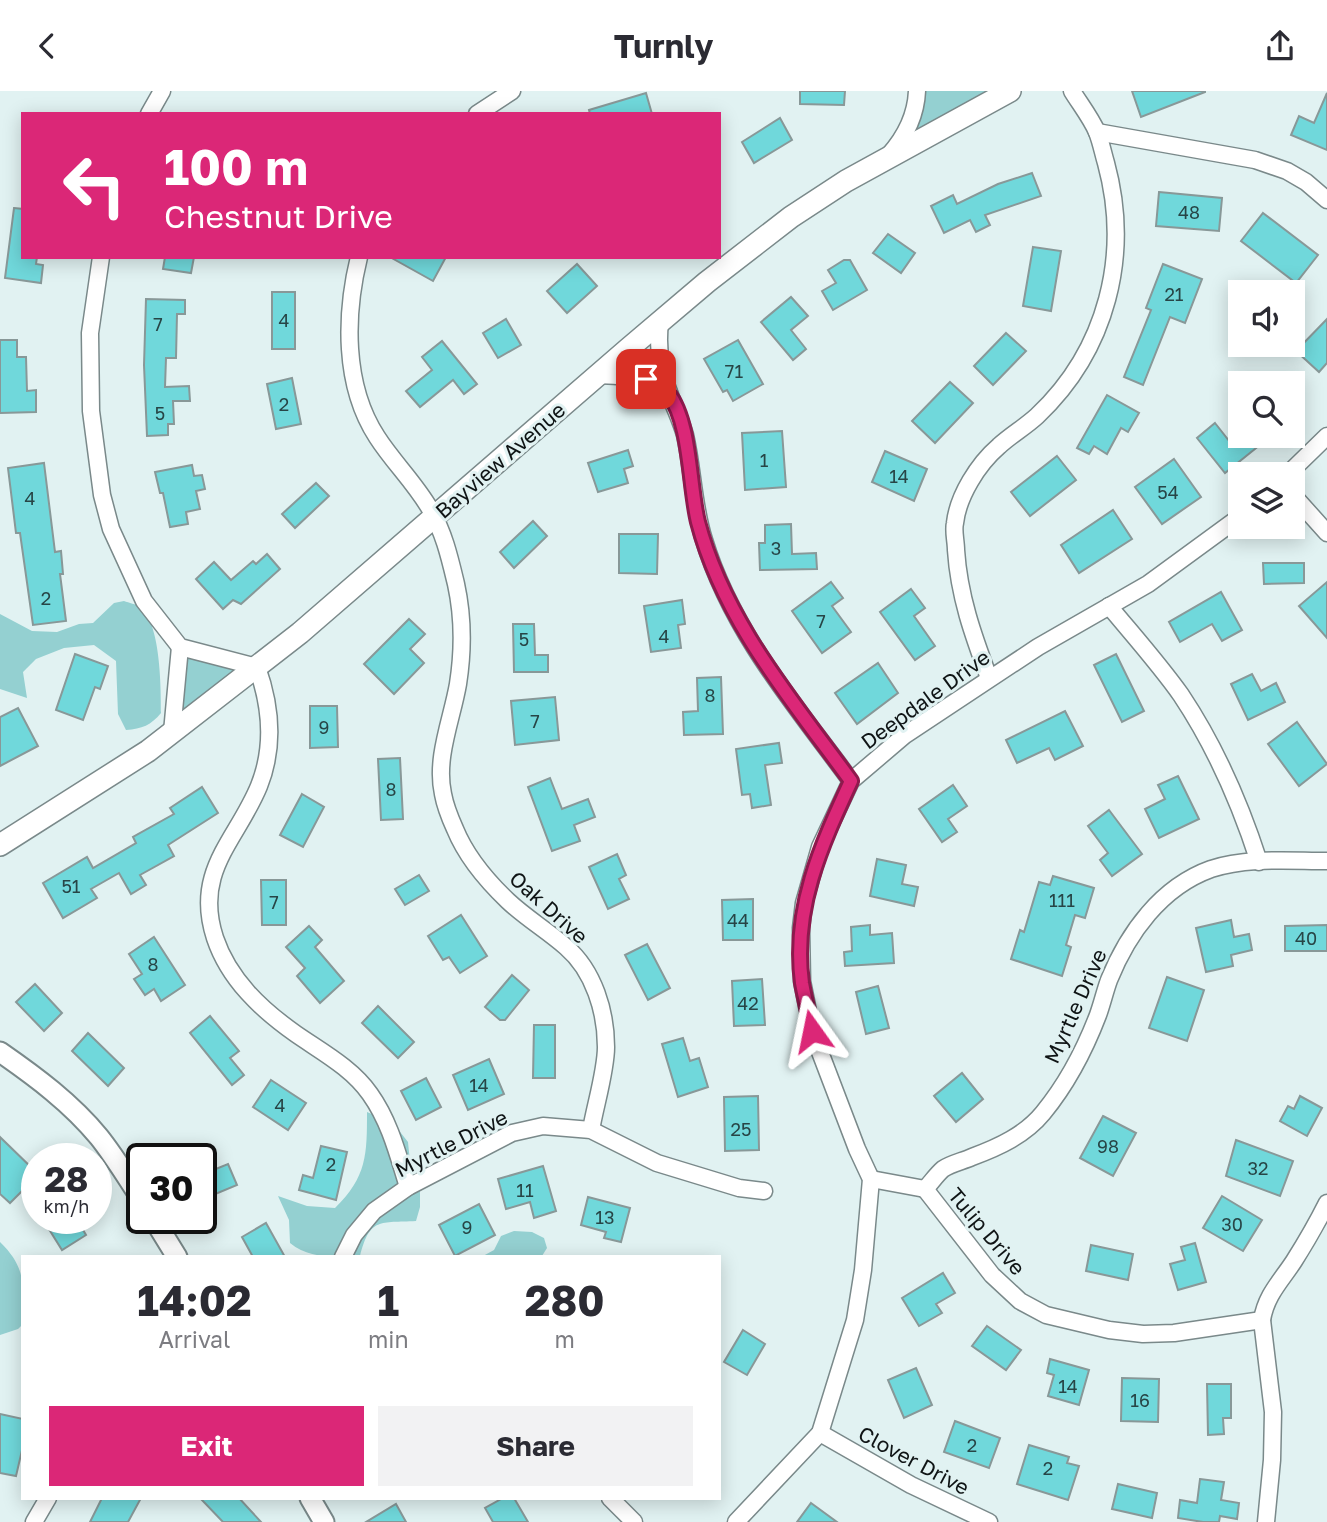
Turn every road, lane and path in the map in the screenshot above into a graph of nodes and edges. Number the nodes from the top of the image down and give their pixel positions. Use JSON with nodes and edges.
{"nodes":[{"id":1,"x":162,"y":91,"type":"edge"},
{"id":2,"x":512,"y":91,"type":"edge"},
{"id":3,"x":917,"y":91,"type":"edge"},
{"id":4,"x":1010,"y":91,"type":"edge"},
{"id":5,"x":1072,"y":91,"type":"edge"},
{"id":6,"x":150,"y":112,"type":"edge"},
{"id":7,"x":480,"y":112,"type":"edge"},
{"id":8,"x":1097,"y":132,"type":"junction"},
{"id":9,"x":884,"y":161,"type":"junction"},
{"id":10,"x":1327,"y":199,"type":"edge"},
{"id":11,"x":101,"y":259,"type":"edge"},
{"id":12,"x":358,"y":259,"type":"edge"},
{"id":13,"x":660,"y":322,"type":"junction"},
{"id":14,"x":598,"y":375,"type":"junction"},
{"id":15,"x":669,"y":393,"type":"junction"},
{"id":16,"x":1327,"y":436,"type":"edge"},
{"id":17,"x":1300,"y":462,"type":"edge"},
{"id":18,"x":1305,"y":508,"type":"edge"},
{"id":19,"x":434,"y":516,"type":"junction"},
{"id":20,"x":1228,"y":526,"type":"edge"},
{"id":21,"x":1327,"y":533,"type":"edge"},
{"id":22,"x":1109,"y":606,"type":"junction"},
{"id":23,"x":180,"y":647,"type":"junction"},
{"id":24,"x":257,"y":667,"type":"junction"},
{"id":25,"x":989,"y":678,"type":"junction"},
{"id":26,"x":173,"y":732,"type":"junction"},
{"id":27,"x":851,"y":781,"type":"junction"},
{"id":28,"x":0,"y":845,"type":"edge"},
{"id":29,"x":1327,"y":861,"type":"edge"},
{"id":30,"x":1259,"y":862,"type":"junction"},
{"id":31,"x":0,"y":1052,"type":"edge"},
{"id":32,"x":591,"y":1130,"type":"junction"},
{"id":33,"x":126,"y":1177,"type":"edge"},
{"id":34,"x":871,"y":1179,"type":"junction"},
{"id":35,"x":408,"y":1187,"type":"junction"},
{"id":36,"x":925,"y":1189,"type":"junction"},
{"id":37,"x":764,"y":1191,"type":"dead end"},
{"id":38,"x":1327,"y":1203,"type":"edge"},
{"id":39,"x":163,"y":1234,"type":"edge"},
{"id":40,"x":176,"y":1255,"type":"edge"},
{"id":41,"x":344,"y":1255,"type":"edge"},
{"id":42,"x":1262,"y":1320,"type":"junction"},
{"id":43,"x":820,"y":1433,"type":"junction"},
{"id":44,"x":47,"y":1500,"type":"edge"},
{"id":45,"x":311,"y":1500,"type":"edge"},
{"id":46,"x":612,"y":1500,"type":"edge"},
{"id":47,"x":34,"y":1522,"type":"edge"},
{"id":48,"x":324,"y":1522,"type":"edge"},
{"id":49,"x":634,"y":1522,"type":"edge"},
{"id":50,"x":736,"y":1522,"type":"edge"},
{"id":51,"x":989,"y":1522,"type":"edge"},
{"id":52,"x":1266,"y":1522,"type":"edge"}],
"edges":[{"from":1,"to":6,"type":"street"},
{"from":2,"to":7,"type":"street"},
{"from":3,"to":9,"type":"street"},
{"from":4,"to":9,"type":"main road","name":"Bayview Avenue"},
{"from":5,"to":8,"type":"street"},
{"from":8,"to":10,"type":"street"},
{"from":8,"to":25,"type":"street"},
{"from":9,"to":13,"type":"main road","name":"Bayview Avenue"},
{"from":11,"to":23,"type":"street"},
{"from":12,"to":19,"type":"street","name":"Oak Drive"},
{"from":13,"to":14,"type":"main road","name":"Bayview Avenue"},
{"from":13,"to":15,"type":"street"},
{"from":14,"to":15,"type":"street"},
{"from":14,"to":19,"type":"main road","name":"Bayview Avenue"},
{"from":15,"to":27,"type":"street"},
{"from":16,"to":17,"type":"street"},
{"from":18,"to":21,"type":"street"},
{"from":19,"to":24,"type":"main road","name":"Bayview Avenue"},
{"from":19,"to":32,"type":"street","name":"Oak Drive"},
{"from":20,"to":22,"type":"street","name":"Deepdale Drive"},
{"from":22,"to":25,"type":"street","name":"Deepdale Drive"},
{"from":22,"to":30,"type":"street"},
{"from":23,"to":24,"type":"street"},
{"from":23,"to":26,"type":"street"},
{"from":24,"to":26,"type":"main road","name":"Bayview Avenue"},
{"from":24,"to":35,"type":"street"},
{"from":25,"to":27,"type":"street","name":"Deepdale Drive"},
{"from":26,"to":28,"type":"main road","name":"Bayview Avenue"},
{"from":27,"to":34,"type":"street","name":"Deepdale Drive"},
{"from":29,"to":30,"type":"street","name":"Myrtle Drive"},
{"from":30,"to":36,"type":"street","name":"Myrtle Drive"},
{"from":31,"to":33,"type":"street"},
{"from":32,"to":35,"type":"street","name":"Myrtle Drive"},
{"from":32,"to":37,"type":"street","name":"Myrtle Drive"},
{"from":34,"to":36,"type":"street"},
{"from":34,"to":43,"type":"street","name":"Deepdale Drive"},
{"from":35,"to":41,"type":"street","name":"Myrtle Drive"},
{"from":36,"to":42,"type":"street","name":"Tulip Drive"},
{"from":38,"to":42,"type":"street"},
{"from":39,"to":40,"type":"street"},
{"from":42,"to":52,"type":"street"},
{"from":43,"to":50,"type":"street","name":"Deepdale Drive"},
{"from":43,"to":51,"type":"street","name":"Clover Drive"},
{"from":44,"to":47,"type":"street"},
{"from":45,"to":48,"type":"street"},
{"from":46,"to":49,"type":"street"}]}
